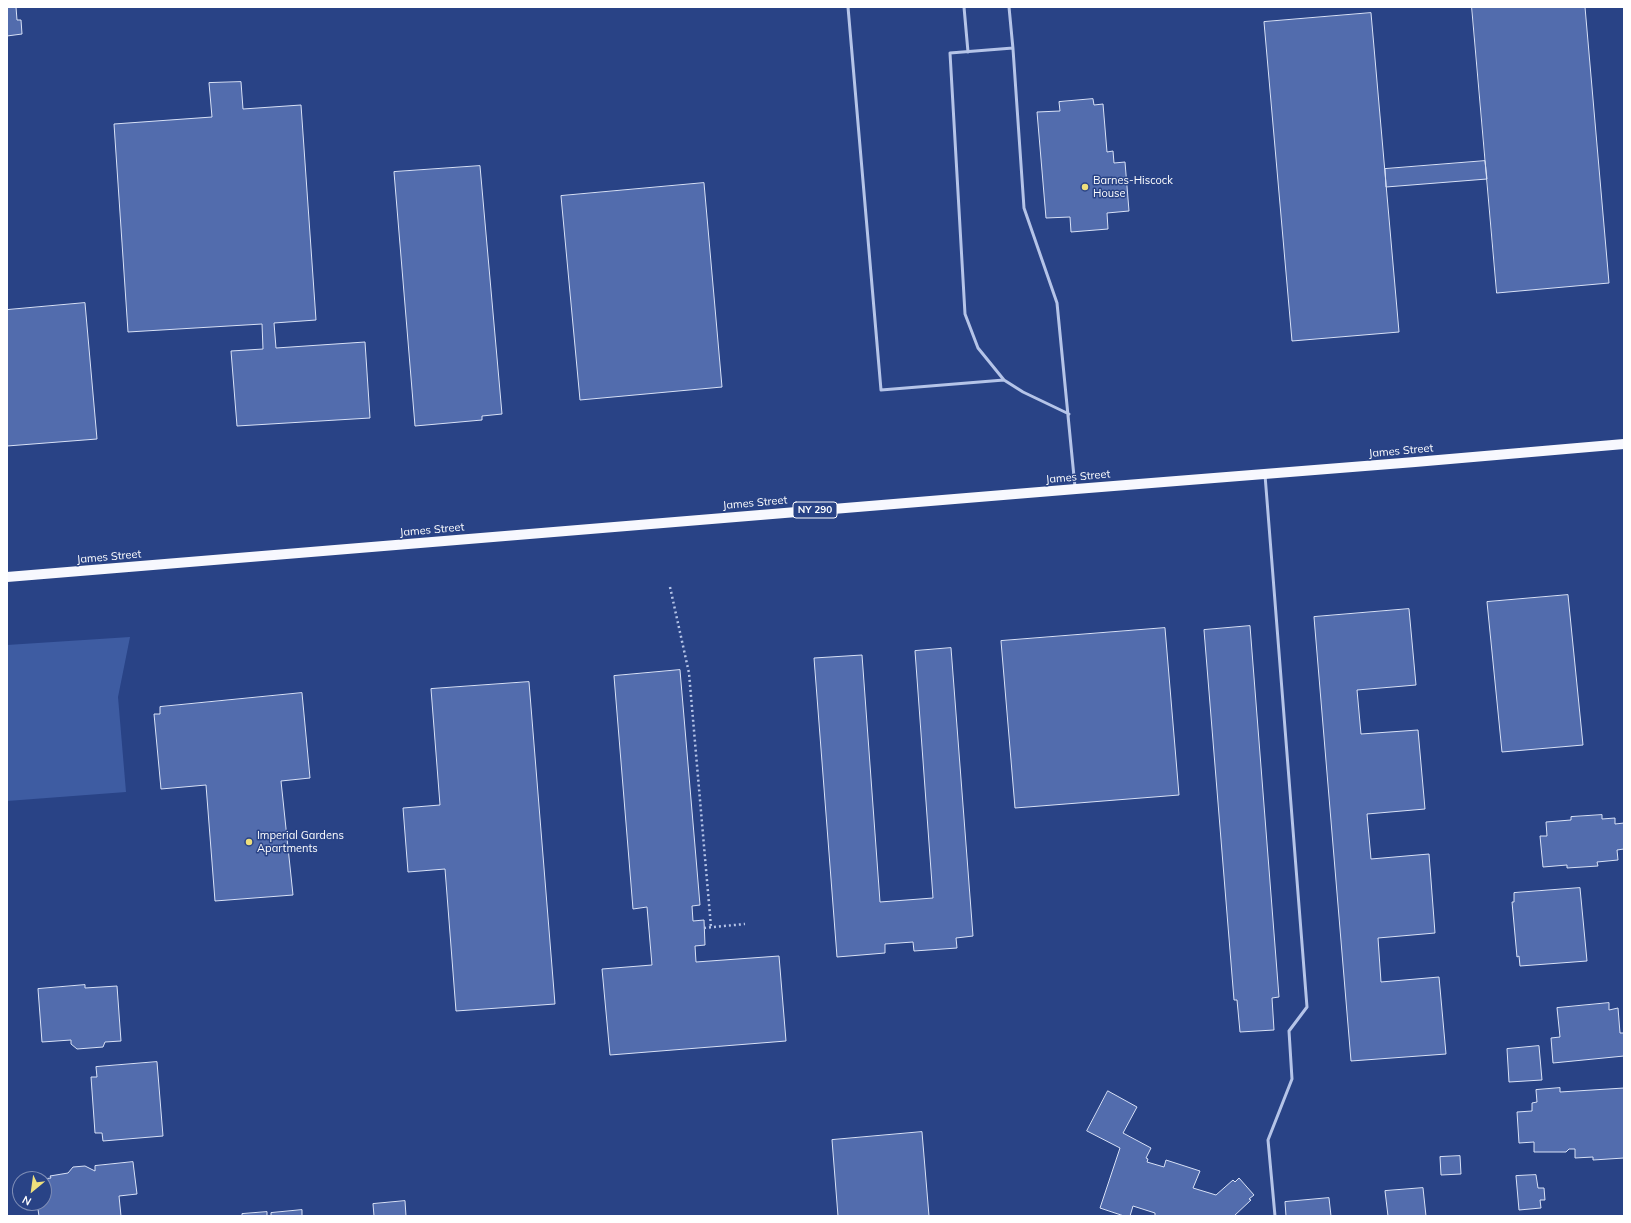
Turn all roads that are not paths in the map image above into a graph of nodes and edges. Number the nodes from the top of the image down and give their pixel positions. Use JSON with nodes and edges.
{"nodes":[{"id":1,"x":848,"y":7,"type":"edge"},
{"id":2,"x":964,"y":7,"type":"edge"},
{"id":3,"x":1009,"y":7,"type":"edge"},
{"id":4,"x":1013,"y":48,"type":"junction"},
{"id":5,"x":968,"y":52,"type":"junction"},
{"id":6,"x":1004,"y":380,"type":"junction"},
{"id":7,"x":1069,"y":414,"type":"junction"},
{"id":8,"x":1624,"y":444,"type":"edge"},
{"id":9,"x":1265,"y":474,"type":"junction"},
{"id":10,"x":1076,"y":489,"type":"junction"},
{"id":11,"x":7,"y":577,"type":"edge"},
{"id":12,"x":1275,"y":1216,"type":"edge"}],
"edges":[{"from":1,"to":6,"type":"lane"},
{"from":2,"to":5,"type":"lane"},
{"from":3,"to":4,"type":"lane"},
{"from":4,"to":5,"type":"lane"},
{"from":4,"to":7,"type":"lane"},
{"from":5,"to":6,"type":"lane"},
{"from":6,"to":7,"type":"lane"},
{"from":7,"to":10,"type":"lane"},
{"from":8,"to":9,"type":"main road","name":"James Street","number":"NY 290"},
{"from":9,"to":10,"type":"main road","name":"James Street","number":"NY 290"},
{"from":9,"to":12,"type":"lane"},
{"from":10,"to":11,"type":"main road","name":"James Street","number":"NY 290"}]}
